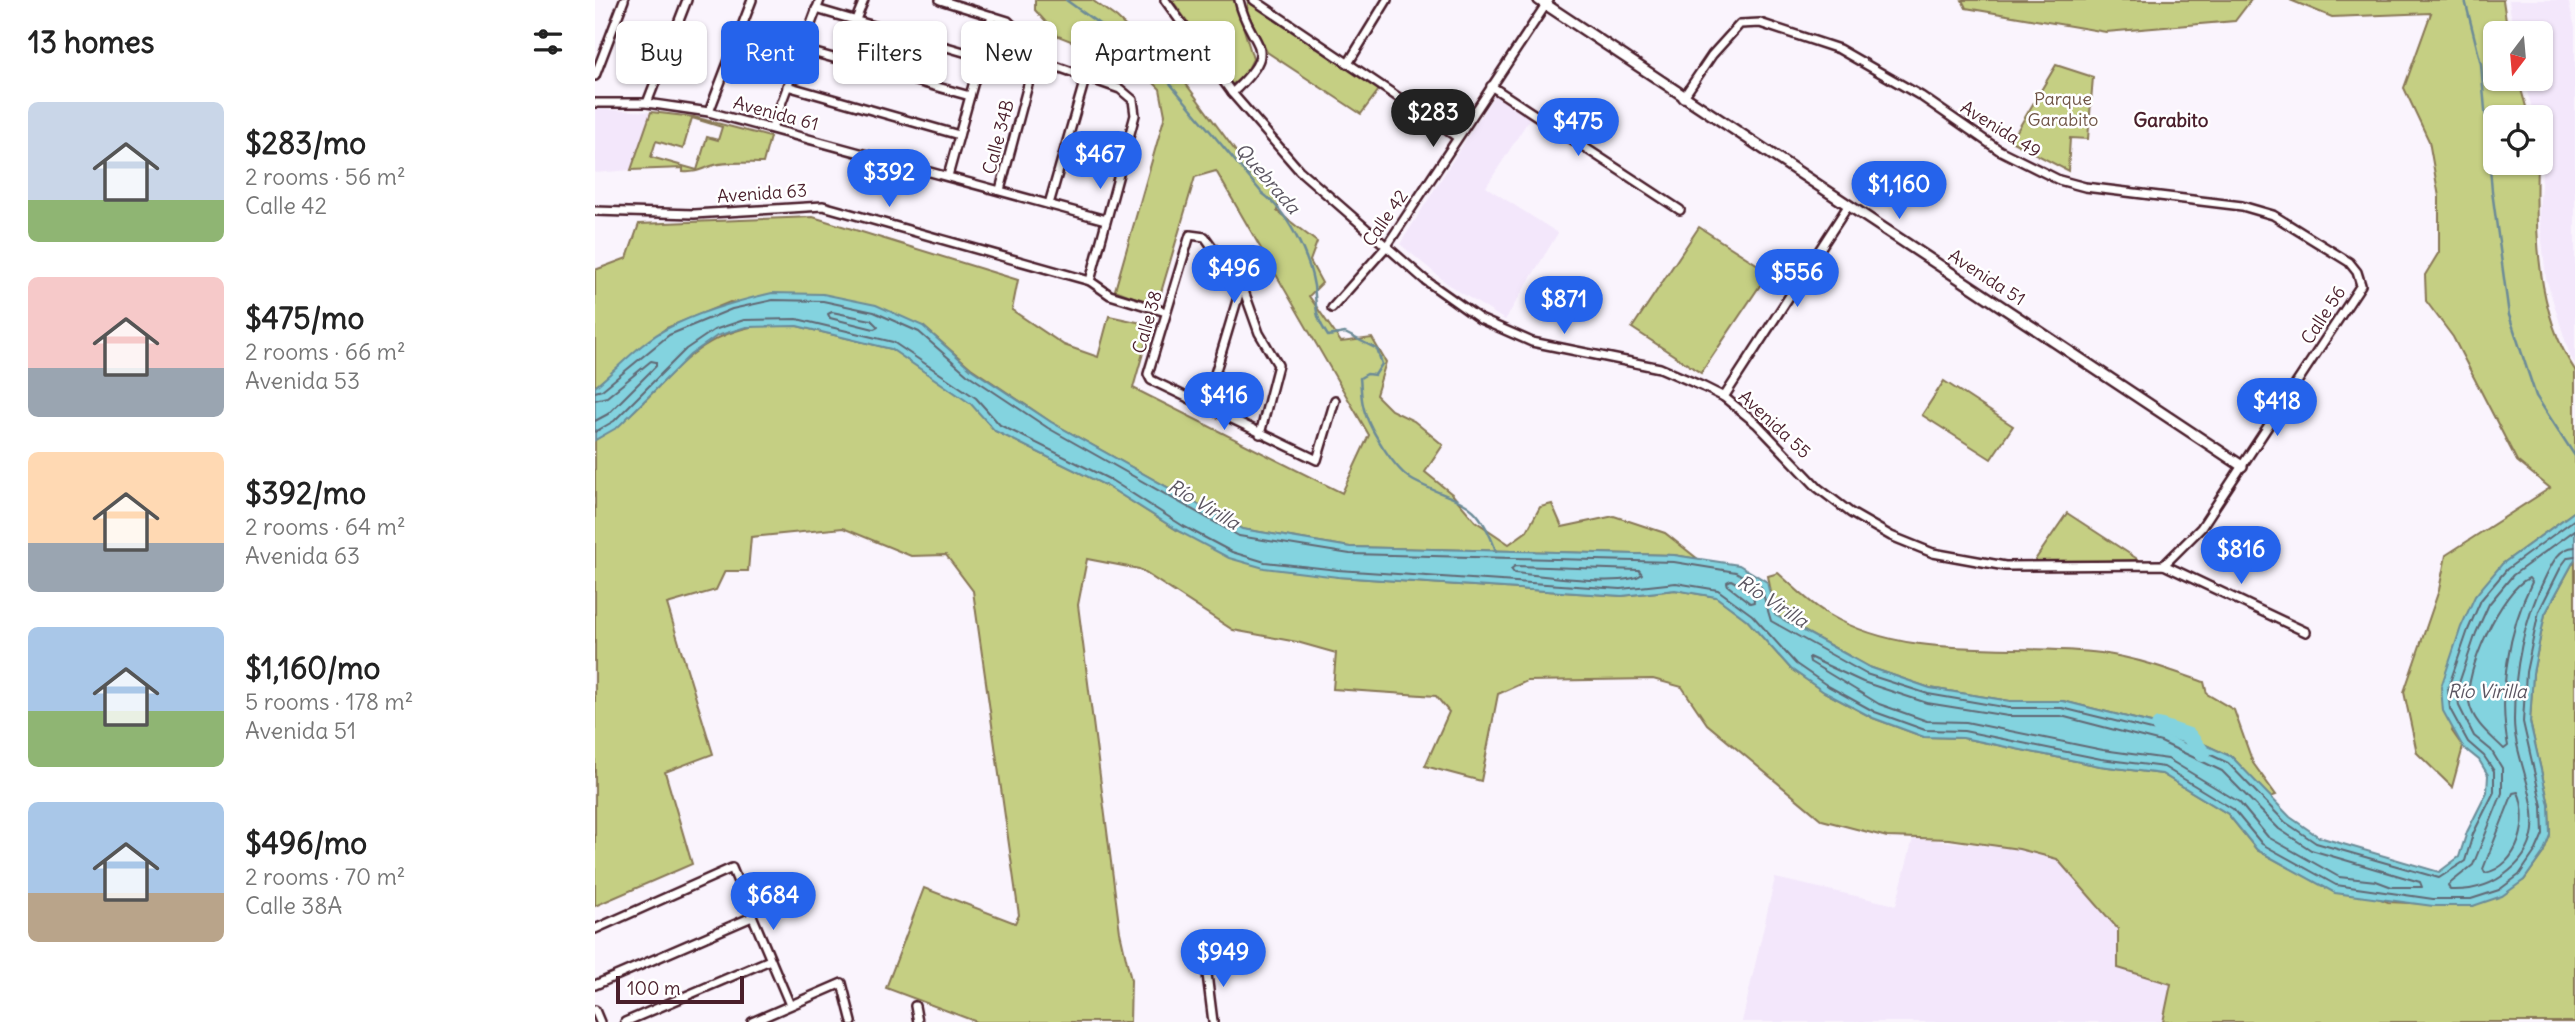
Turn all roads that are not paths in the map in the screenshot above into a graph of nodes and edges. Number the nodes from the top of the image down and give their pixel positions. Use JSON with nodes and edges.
{"nodes":[{"id":1,"x":624,"y":0,"type":"edge"},
{"id":2,"x":687,"y":0,"type":"edge"},
{"id":3,"x":753,"y":0,"type":"edge"},
{"id":4,"x":820,"y":0,"type":"edge"},
{"id":5,"x":864,"y":0,"type":"edge"},
{"id":6,"x":940,"y":0,"type":"edge"},
{"id":7,"x":1165,"y":0,"type":"edge"},
{"id":8,"x":1239,"y":0,"type":"edge"},
{"id":9,"x":1254,"y":0,"type":"edge"},
{"id":10,"x":1387,"y":0,"type":"edge"},
{"id":11,"x":1545,"y":2,"type":"edge"},
{"id":12,"x":816,"y":9,"type":"junction"},
{"id":13,"x":992,"y":16,"type":"junction"},
{"id":14,"x":812,"y":21,"type":"edge"},
{"id":15,"x":852,"y":21,"type":"edge"},
{"id":16,"x":855,"y":21,"type":"edge"},
{"id":17,"x":991,"y":21,"type":"edge"},
{"id":18,"x":1005,"y":21,"type":"edge"},
{"id":19,"x":819,"y":54,"type":"edge"},
{"id":20,"x":1349,"y":62,"type":"junction"},
{"id":21,"x":595,"y":76,"type":"edge"},
{"id":22,"x":973,"y":84,"type":"edge"},
{"id":23,"x":1028,"y":84,"type":"edge"},
{"id":24,"x":1084,"y":84,"type":"edge"},
{"id":25,"x":1102,"y":84,"type":"edge"},
{"id":26,"x":787,"y":86,"type":"joint"},
{"id":27,"x":1491,"y":86,"type":"junction"},
{"id":28,"x":1232,"y":93,"type":"junction"},
{"id":29,"x":970,"y":96,"type":"junction"},
{"id":30,"x":1683,"y":98,"type":"junction"},
{"id":31,"x":595,"y":103,"type":"edge"},
{"id":32,"x":647,"y":103,"type":"junction"},
{"id":33,"x":709,"y":112,"type":"junction"},
{"id":34,"x":772,"y":128,"type":"junction"},
{"id":35,"x":958,"y":135,"type":"junction"},
{"id":36,"x":1457,"y":136,"type":"junction"},
{"id":37,"x":948,"y":176,"type":"junction"},
{"id":38,"x":1000,"y":190,"type":"junction"},
{"id":39,"x":1049,"y":204,"type":"junction"},
{"id":40,"x":1848,"y":206,"type":"junction"},
{"id":41,"x":1680,"y":210,"type":"dead end"},
{"id":42,"x":595,"y":211,"type":"edge"},
{"id":43,"x":1107,"y":220,"type":"junction"},
{"id":44,"x":1386,"y":247,"type":"junction"},
{"id":45,"x":1090,"y":281,"type":"junction"},
{"id":46,"x":2361,"y":285,"type":"joint"},
{"id":47,"x":1241,"y":287,"type":"junction"},
{"id":48,"x":1332,"y":308,"type":"dead end"},
{"id":49,"x":1166,"y":312,"type":"junction"},
{"id":50,"x":1724,"y":397,"type":"junction"},
{"id":51,"x":1335,"y":400,"type":"dead end"},
{"id":52,"x":1205,"y":407,"type":"junction"},
{"id":53,"x":1261,"y":434,"type":"junction"},
{"id":54,"x":2242,"y":466,"type":"junction"},
{"id":55,"x":2164,"y":565,"type":"junction"},
{"id":56,"x":2306,"y":632,"type":"dead end"},
{"id":57,"x":752,"y":917,"type":"junction"},
{"id":58,"x":595,"y":929,"type":"edge"},
{"id":59,"x":1205,"y":958,"type":"dead end"},
{"id":60,"x":771,"y":960,"type":"junction"},
{"id":61,"x":595,"y":985,"type":"edge"},
{"id":62,"x":790,"y":1005,"type":"junction"},
{"id":63,"x":915,"y":1006,"type":"dead end"},
{"id":64,"x":595,"y":1010,"type":"edge"},
{"id":65,"x":600,"y":1022,"type":"edge"},
{"id":66,"x":625,"y":1022,"type":"edge"},
{"id":67,"x":752,"y":1022,"type":"edge"},
{"id":68,"x":852,"y":1022,"type":"edge"},
{"id":69,"x":918,"y":1022,"type":"edge"},
{"id":70,"x":1213,"y":1022,"type":"edge"}],
"edges":[{"from":1,"to":21,"type":"street"},
{"from":2,"to":32,"type":"street"},
{"from":3,"to":33,"type":"street"},
{"from":4,"to":12,"type":"street"},
{"from":5,"to":16,"type":"street"},
{"from":6,"to":13,"type":"street"},
{"from":7,"to":28,"type":"street","name":"Avenida 55"},
{"from":8,"to":28,"type":"street"},
{"from":9,"to":20,"type":"street"},
{"from":10,"to":20,"type":"street"},
{"from":11,"to":27,"type":"street","name":"Calle 42"},
{"from":11,"to":30,"type":"street","name":"Avenida 51"},
{"from":12,"to":14,"type":"street"},
{"from":12,"to":15,"type":"street"},
{"from":13,"to":17,"type":"street"},
{"from":13,"to":18,"type":"street"},
{"from":19,"to":29,"type":"street"},
{"from":20,"to":36,"type":"street"},
{"from":22,"to":29,"type":"street"},
{"from":23,"to":38,"type":"street","name":"Calle 34B"},
{"from":24,"to":39,"type":"street"},
{"from":25,"to":43,"type":"street"},
{"from":26,"to":34,"type":"street"},
{"from":26,"to":35,"type":"street"},
{"from":27,"to":36,"type":"street","name":"Calle 42"},
{"from":27,"to":41,"type":"street"},
{"from":28,"to":44,"type":"street","name":"Avenida 55"},
{"from":29,"to":35,"type":"street"},
{"from":30,"to":40,"type":"street","name":"Avenida 51"},
{"from":30,"to":46,"type":"street","name":"Avenida 49"},
{"from":31,"to":32,"type":"street","name":"Avenida 61"},
{"from":32,"to":33,"type":"street","name":"Avenida 61"},
{"from":33,"to":34,"type":"street","name":"Avenida 61"},
{"from":34,"to":37,"type":"street","name":"Avenida 61"},
{"from":35,"to":37,"type":"street"},
{"from":36,"to":44,"type":"street","name":"Calle 42"},
{"from":37,"to":38,"type":"street","name":"Avenida 61"},
{"from":38,"to":39,"type":"street","name":"Avenida 61"},
{"from":39,"to":43,"type":"street","name":"Avenida 61"},
{"from":40,"to":50,"type":"street"},
{"from":40,"to":54,"type":"street","name":"Avenida 51"},
{"from":42,"to":45,"type":"street","name":"Avenida 63"},
{"from":43,"to":45,"type":"street"},
{"from":44,"to":48,"type":"street","name":"Calle 42"},
{"from":44,"to":50,"type":"street","name":"Avenida 55"},
{"from":45,"to":49,"type":"street","name":"Avenida 63"},
{"from":46,"to":54,"type":"street","name":"Calle 56"},
{"from":47,"to":49,"type":"street","name":"Calle 38"},
{"from":47,"to":52,"type":"street"},
{"from":47,"to":53,"type":"street"},
{"from":49,"to":52,"type":"street","name":"Calle 38"},
{"from":50,"to":55,"type":"street","name":"Avenida 55"},
{"from":51,"to":53,"type":"street"},
{"from":52,"to":53,"type":"street"},
{"from":54,"to":55,"type":"street","name":"Calle 56"},
{"from":55,"to":56,"type":"street","name":"Avenida 55"},
{"from":57,"to":58,"type":"street"},
{"from":57,"to":60,"type":"street"},
{"from":57,"to":61,"type":"street"},
{"from":59,"to":70,"type":"street"},
{"from":60,"to":62,"type":"street"},
{"from":60,"to":66,"type":"street"},
{"from":62,"to":67,"type":"street"},
{"from":62,"to":68,"type":"street"},
{"from":63,"to":69,"type":"street"},
{"from":64,"to":65,"type":"street"}]}
